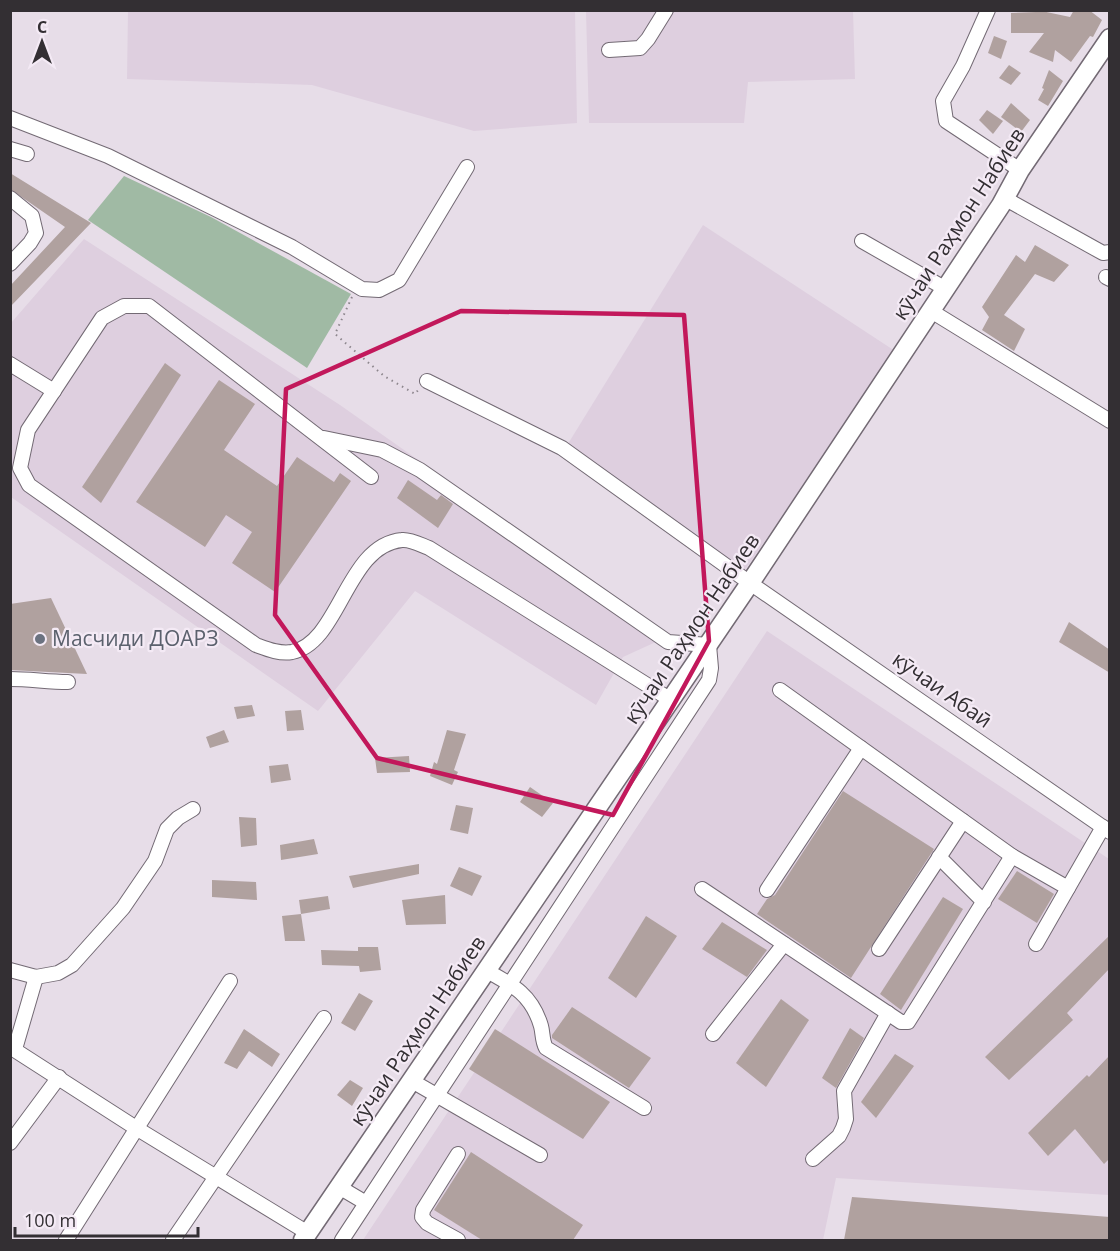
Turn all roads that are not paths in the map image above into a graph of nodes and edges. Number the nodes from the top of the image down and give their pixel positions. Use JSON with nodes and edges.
{"nodes":[{"id":1,"x":666,"y":10,"type":"edge"},
{"id":2,"x":988,"y":10,"type":"edge"},
{"id":3,"x":1110,"y":38,"type":"edge"},
{"id":4,"x":609,"y":50,"type":"dead end"},
{"id":5,"x":10,"y":118,"type":"edge"},
{"id":6,"x":10,"y":149,"type":"edge"},
{"id":7,"x":27,"y":154,"type":"dead end"},
{"id":8,"x":467,"y":167,"type":"dead end"},
{"id":9,"x":1020,"y":170,"type":"junction"},
{"id":10,"x":10,"y":198,"type":"edge"},
{"id":11,"x":1004,"y":198,"type":"junction"},
{"id":12,"x":862,"y":241,"type":"dead end"},
{"id":13,"x":1110,"y":252,"type":"edge"},
{"id":14,"x":10,"y":264,"type":"edge"},
{"id":15,"x":946,"y":289,"type":"junction"},
{"id":16,"x":931,"y":310,"type":"junction"},
{"id":17,"x":10,"y":364,"type":"edge"},
{"id":18,"x":427,"y":381,"type":"road end"},
{"id":19,"x":54,"y":391,"type":"junction"},
{"id":20,"x":1110,"y":421,"type":"edge"},
{"id":21,"x":319,"y":436,"type":"junction"},
{"id":22,"x":371,"y":477,"type":"dead end"},
{"id":23,"x":750,"y":583,"type":"junction"},
{"id":24,"x":709,"y":645,"type":"junction"},
{"id":25,"x":10,"y":679,"type":"edge"},
{"id":26,"x":68,"y":682,"type":"dead end"},
{"id":27,"x":780,"y":690,"type":"dead end"},
{"id":28,"x":672,"y":700,"type":"junction"},
{"id":29,"x":861,"y":748,"type":"junction"},
{"id":30,"x":193,"y":809,"type":"dead end"},
{"id":31,"x":963,"y":820,"type":"junction"},
{"id":32,"x":1106,"y":830,"type":"edge"},
{"id":33,"x":1012,"y":856,"type":"junction"},
{"id":34,"x":939,"y":857,"type":"junction"},
{"id":35,"x":548,"y":881,"type":"junction"},
{"id":36,"x":1068,"y":888,"type":"junction"},
{"id":37,"x":702,"y":889,"type":"dead end"},
{"id":38,"x":767,"y":890,"type":"dead end"},
{"id":39,"x":568,"y":895,"type":"junction"},
{"id":40,"x":984,"y":902,"type":"junction"},
{"id":41,"x":784,"y":944,"type":"junction"},
{"id":42,"x":1036,"y":944,"type":"dead end"},
{"id":43,"x":879,"y":949,"type":"dead end"},
{"id":44,"x":10,"y":970,"type":"edge"},
{"id":45,"x":487,"y":971,"type":"junction"},
{"id":46,"x":36,"y":978,"type":"junction"},
{"id":47,"x":230,"y":981,"type":"dead end"},
{"id":48,"x":510,"y":984,"type":"junction"},
{"id":49,"x":888,"y":1014,"type":"junction"},
{"id":50,"x":324,"y":1018,"type":"dead end"},
{"id":51,"x":713,"y":1034,"type":"dead end"},
{"id":52,"x":13,"y":1048,"type":"edge"},
{"id":53,"x":59,"y":1077,"type":"junction"},
{"id":54,"x":412,"y":1081,"type":"junction"},
{"id":55,"x":436,"y":1096,"type":"junction"},
{"id":56,"x":644,"y":1108,"type":"dead end"},
{"id":57,"x":136,"y":1128,"type":"junction"},
{"id":58,"x":10,"y":1143,"type":"edge"},
{"id":59,"x":458,"y":1154,"type":"dead end"},
{"id":60,"x":540,"y":1155,"type":"dead end"},
{"id":61,"x":813,"y":1159,"type":"dead end"},
{"id":62,"x":215,"y":1178,"type":"junction"},
{"id":63,"x":339,"y":1187,"type":"junction"},
{"id":64,"x":366,"y":1203,"type":"junction"},
{"id":65,"x":305,"y":1237,"type":"edge"},
{"id":66,"x":66,"y":1240,"type":"edge"},
{"id":67,"x":173,"y":1240,"type":"edge"},
{"id":68,"x":342,"y":1240,"type":"edge"},
{"id":69,"x":458,"y":1240,"type":"edge"}],
"edges":[{"from":1,"to":4,"type":"street"},
{"from":2,"to":9,"type":"street"},
{"from":3,"to":9,"type":"main road","name":"кӯчаи Раҳмон Набиев"},
{"from":5,"to":8,"type":"street"},
{"from":6,"to":7,"type":"street"},
{"from":9,"to":11,"type":"main road","name":"кӯчаи Раҳмон Набиев"},
{"from":10,"to":14,"type":"street"},
{"from":11,"to":13,"type":"street"},
{"from":11,"to":15,"type":"main road","name":"кӯчаи Раҳмон Набиев"},
{"from":12,"to":15,"type":"street"},
{"from":15,"to":16,"type":"main road","name":"кӯчаи Раҳмон Набиев"},
{"from":16,"to":20,"type":"street"},
{"from":16,"to":23,"type":"main road","name":"кӯчаи Раҳмон Набиев"},
{"from":17,"to":19,"type":"street"},
{"from":18,"to":23,"type":"street","name":"кӯчаи Абаӣ"},
{"from":19,"to":21,"type":"street"},
{"from":19,"to":28,"type":"street"},
{"from":21,"to":22,"type":"street"},
{"from":21,"to":24,"type":"street"},
{"from":23,"to":24,"type":"main road","name":"кӯчаи Раҳмон Набиев"},
{"from":23,"to":32,"type":"street","name":"кӯчаи Абаӣ"},
{"from":24,"to":28,"type":"main road","name":"кӯчаи Раҳмон Набиев"},
{"from":24,"to":39,"type":"street"},
{"from":25,"to":26,"type":"street"},
{"from":27,"to":29,"type":"street"},
{"from":28,"to":35,"type":"main road","name":"кӯчаи Раҳмон Набиев"},
{"from":29,"to":31,"type":"street"},
{"from":29,"to":38,"type":"street"},
{"from":30,"to":46,"type":"street"},
{"from":31,"to":33,"type":"street"},
{"from":31,"to":34,"type":"street"},
{"from":32,"to":36,"type":"street"},
{"from":33,"to":36,"type":"street"},
{"from":33,"to":40,"type":"street"},
{"from":34,"to":40,"type":"street"},
{"from":34,"to":43,"type":"street"},
{"from":35,"to":39,"type":"street"},
{"from":35,"to":45,"type":"main road","name":"кӯчаи Раҳмон Набиев"},
{"from":36,"to":42,"type":"street"},
{"from":37,"to":41,"type":"street"},
{"from":39,"to":48,"type":"street"},
{"from":40,"to":49,"type":"street"},
{"from":41,"to":49,"type":"street"},
{"from":41,"to":51,"type":"street"},
{"from":44,"to":46,"type":"street"},
{"from":45,"to":48,"type":"street"},
{"from":45,"to":54,"type":"main road","name":"кӯчаи Раҳмон Набиев"},
{"from":46,"to":52,"type":"street"},
{"from":47,"to":57,"type":"street"},
{"from":48,"to":55,"type":"street"},
{"from":48,"to":56,"type":"street"},
{"from":49,"to":61,"type":"street"},
{"from":50,"to":62,"type":"street"},
{"from":52,"to":53,"type":"street"},
{"from":53,"to":57,"type":"street"},
{"from":53,"to":58,"type":"street"},
{"from":54,"to":55,"type":"street"},
{"from":54,"to":63,"type":"main road","name":"кӯчаи Раҳмон Набиев"},
{"from":55,"to":60,"type":"street"},
{"from":55,"to":64,"type":"street"},
{"from":57,"to":62,"type":"street"},
{"from":57,"to":66,"type":"street"},
{"from":59,"to":69,"type":"street"},
{"from":62,"to":65,"type":"street"},
{"from":62,"to":67,"type":"street"},
{"from":63,"to":64,"type":"street"},
{"from":63,"to":65,"type":"main road","name":"кӯчаи Раҳмон Набиев"},
{"from":64,"to":68,"type":"street"}]}
